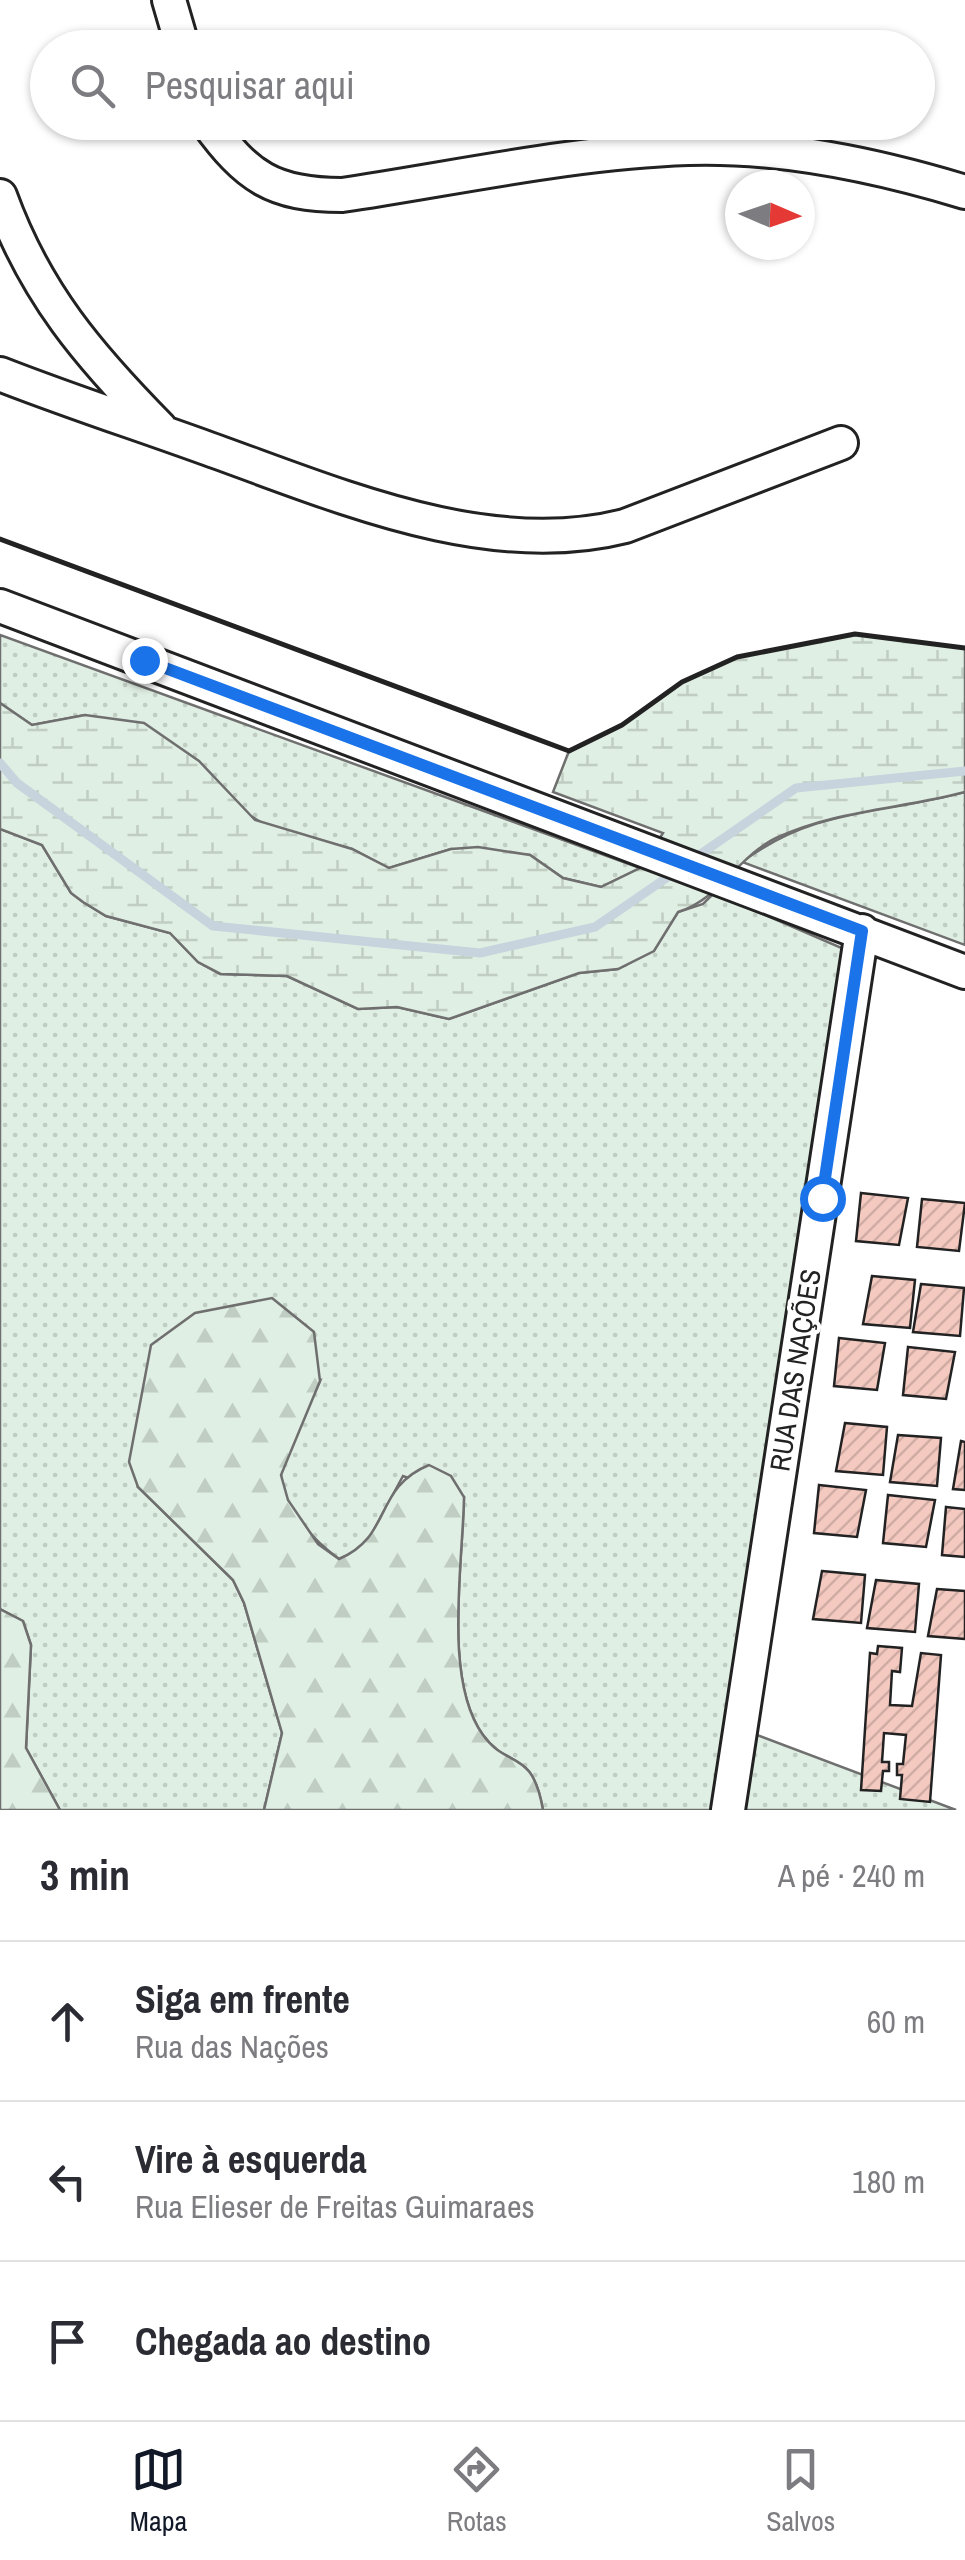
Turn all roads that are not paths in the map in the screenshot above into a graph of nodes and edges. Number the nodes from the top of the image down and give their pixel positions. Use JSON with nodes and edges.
{"nodes":[{"id":1,"x":169,"y":0,"type":"edge"},
{"id":2,"x":178,"y":30,"type":"edge"},
{"id":3,"x":220,"y":140,"type":"edge"},
{"id":4,"x":965,"y":192,"type":"edge"},
{"id":5,"x":0,"y":196,"type":"edge"},
{"id":6,"x":0,"y":374,"type":"edge"},
{"id":7,"x":165,"y":433,"type":"junction"},
{"id":8,"x":841,"y":443,"type":"dead end"},
{"id":9,"x":0,"y":606,"type":"edge"},
{"id":10,"x":862,"y":931,"type":"junction"},
{"id":11,"x":965,"y":972,"type":"edge"},
{"id":12,"x":728,"y":1810,"type":"edge"}],
"edges":[{"from":1,"to":2,"type":"street"},
{"from":3,"to":4,"type":"street"},
{"from":5,"to":7,"type":"street"},
{"from":6,"to":7,"type":"street"},
{"from":7,"to":8,"type":"street"},
{"from":9,"to":10,"type":"street"},
{"from":10,"to":11,"type":"street"},
{"from":10,"to":12,"type":"street","name":"RUA DAS NAÇÕES"}]}
